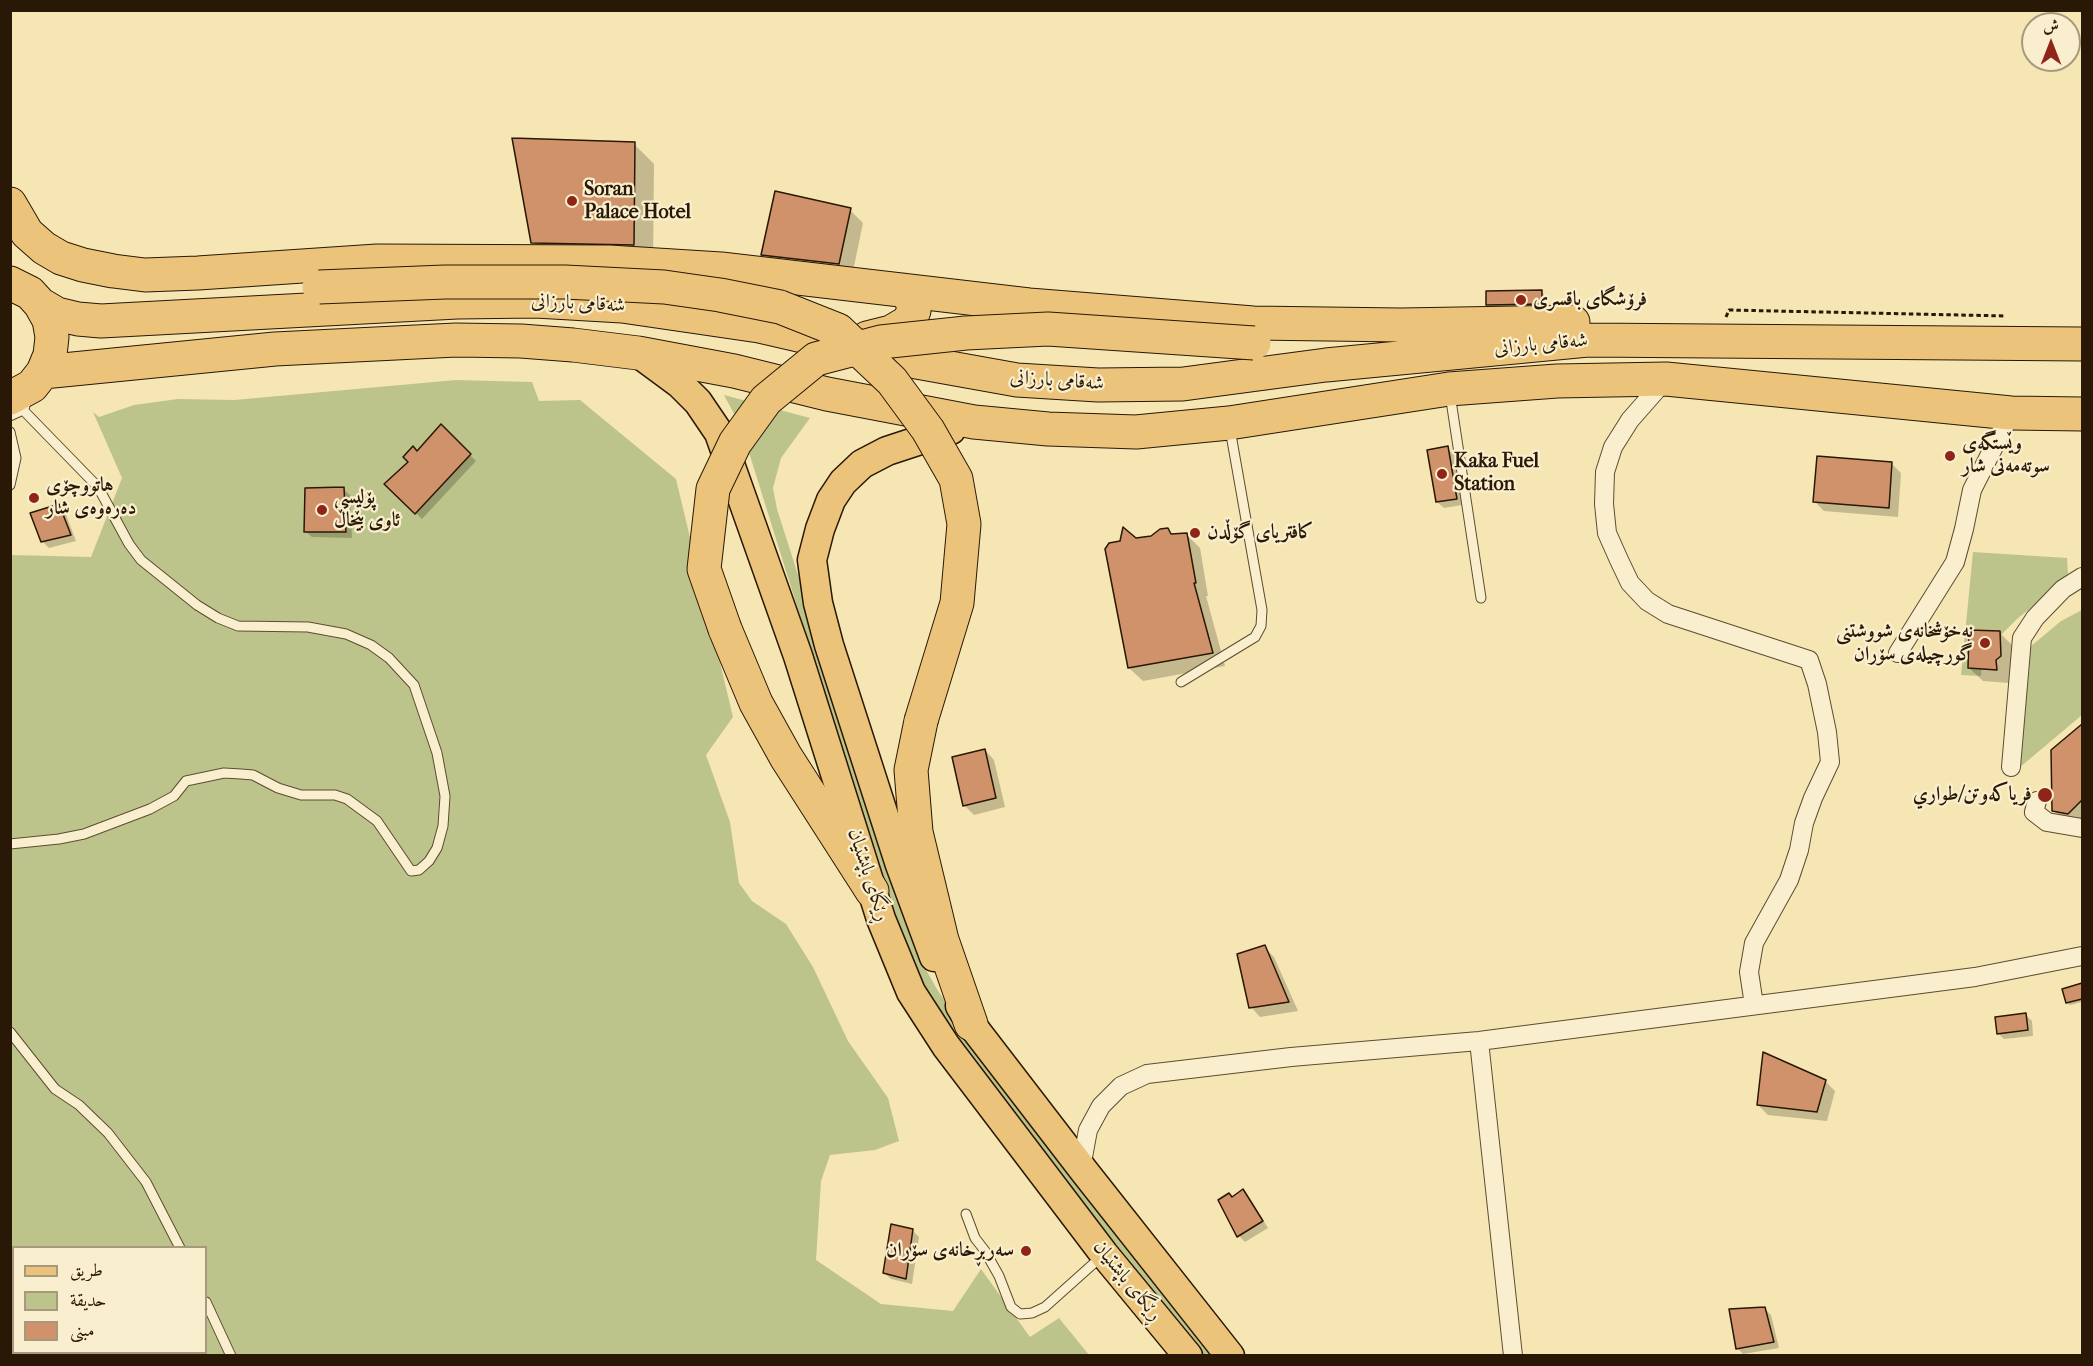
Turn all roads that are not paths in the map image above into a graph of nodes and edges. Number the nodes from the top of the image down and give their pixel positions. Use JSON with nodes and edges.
{"nodes":[{"id":1,"x":10,"y":204,"type":"edge"},
{"id":2,"x":20,"y":286,"type":"edge"},
{"id":3,"x":903,"y":290,"type":"junction"},
{"id":4,"x":965,"y":296,"type":"junction"},
{"id":5,"x":168,"y":317,"type":"junction"},
{"id":6,"x":908,"y":322,"type":"junction"},
{"id":7,"x":810,"y":338,"type":"junction"},
{"id":8,"x":1588,"y":340,"type":"junction"},
{"id":9,"x":1683,"y":340,"type":"junction"},
{"id":10,"x":2082,"y":344,"type":"edge"},
{"id":11,"x":638,"y":353,"type":"junction"},
{"id":12,"x":1666,"y":379,"type":"junction"},
{"id":13,"x":1449,"y":389,"type":"junction"},
{"id":14,"x":27,"y":391,"type":"edge"},
{"id":15,"x":2011,"y":413,"type":"junction"},
{"id":16,"x":2082,"y":414,"type":"edge"},
{"id":17,"x":10,"y":416,"type":"edge"},
{"id":18,"x":974,"y":422,"type":"junction"},
{"id":19,"x":1229,"y":423,"type":"junction"},
{"id":20,"x":10,"y":432,"type":"edge"},
{"id":21,"x":10,"y":485,"type":"edge"},
{"id":22,"x":2082,"y":577,"type":"edge"},
{"id":23,"x":1481,"y":598,"type":"dead end"},
{"id":24,"x":1898,"y":653,"type":"dead end"},
{"id":25,"x":1181,"y":682,"type":"dead end"},
{"id":26,"x":2011,"y":767,"type":"dead end"},
{"id":27,"x":2037,"y":801,"type":"dead end"},
{"id":28,"x":2082,"y":828,"type":"edge"},
{"id":29,"x":10,"y":844,"type":"edge"},
{"id":30,"x":872,"y":891,"type":"junction"},
{"id":31,"x":2082,"y":956,"type":"edge"},
{"id":32,"x":1754,"y":1005,"type":"junction"},
{"id":33,"x":971,"y":1024,"type":"junction"},
{"id":34,"x":10,"y":1032,"type":"edge"},
{"id":35,"x":1479,"y":1041,"type":"junction"},
{"id":36,"x":1084,"y":1171,"type":"junction"},
{"id":37,"x":966,"y":1214,"type":"dead end"},
{"id":38,"x":179,"y":1246,"type":"edge"},
{"id":39,"x":1104,"y":1254,"type":"junction"},
{"id":40,"x":207,"y":1304,"type":"edge"},
{"id":41,"x":231,"y":1356,"type":"edge"},
{"id":42,"x":1188,"y":1356,"type":"edge"},
{"id":43,"x":1230,"y":1356,"type":"edge"},
{"id":44,"x":1513,"y":1356,"type":"edge"}],
"edges":[{"from":1,"to":3,"type":"highway"},
{"from":2,"to":5,"type":"highway","name":"شەقامی بارزانی"},
{"from":2,"to":14,"type":"highway"},
{"from":3,"to":4,"type":"highway"},
{"from":3,"to":6,"type":"highway"},
{"from":4,"to":6,"type":"highway"},
{"from":4,"to":9,"type":"highway"},
{"from":5,"to":7,"type":"highway","name":"شەقامی بارزانی"},
{"from":5,"to":33,"type":"highway","bridge":true},
{"from":6,"to":7,"type":"highway"},
{"from":7,"to":8,"type":"highway","name":"شەقامی بارزانی"},
{"from":8,"to":9,"type":"highway","name":"شەقامی بارزانی"},
{"from":8,"to":30,"type":"highway","bridge":true},
{"from":9,"to":10,"type":"highway","name":"شەقامی بارزانی"},
{"from":11,"to":14,"type":"highway","name":"شەقامی بارزانی"},
{"from":11,"to":18,"type":"highway","name":"شەقامی بارزانی"},
{"from":11,"to":30,"type":"main road","name":"ڕێگای باپشتیان"},
{"from":12,"to":13,"type":"highway","name":"شەقامی بارزانی"},
{"from":12,"to":15,"type":"highway","name":"شەقامی بارزانی"},
{"from":12,"to":32,"type":"street"},
{"from":13,"to":19,"type":"highway","name":"شەقامی بارزانی"},
{"from":13,"to":23,"type":"lane"},
{"from":14,"to":17,"type":"lane"},
{"from":14,"to":29,"type":"lane"},
{"from":15,"to":16,"type":"highway","name":"شەقامی بارزانی"},
{"from":15,"to":24,"type":"street"},
{"from":18,"to":19,"type":"highway","name":"شەقامی بارزانی"},
{"from":18,"to":33,"type":"main road","name":"ڕێگای باپشتیان"},
{"from":19,"to":25,"type":"lane"},
{"from":20,"to":21,"type":"lane"},
{"from":22,"to":26,"type":"street"},
{"from":27,"to":28,"type":"street"},
{"from":30,"to":39,"type":"main road","name":"ڕێگای باپشتیان"},
{"from":31,"to":32,"type":"street"},
{"from":32,"to":35,"type":"street"},
{"from":33,"to":36,"type":"main road","name":"ڕێگای باپشتیان"},
{"from":34,"to":38,"type":"lane"},
{"from":35,"to":36,"type":"street"},
{"from":35,"to":44,"type":"street"},
{"from":36,"to":43,"type":"main road","name":"ڕێگای باپشتیان"},
{"from":37,"to":39,"type":"lane"},
{"from":39,"to":42,"type":"main road","name":"ڕێگای باپشتیان"},
{"from":40,"to":41,"type":"lane"}]}
